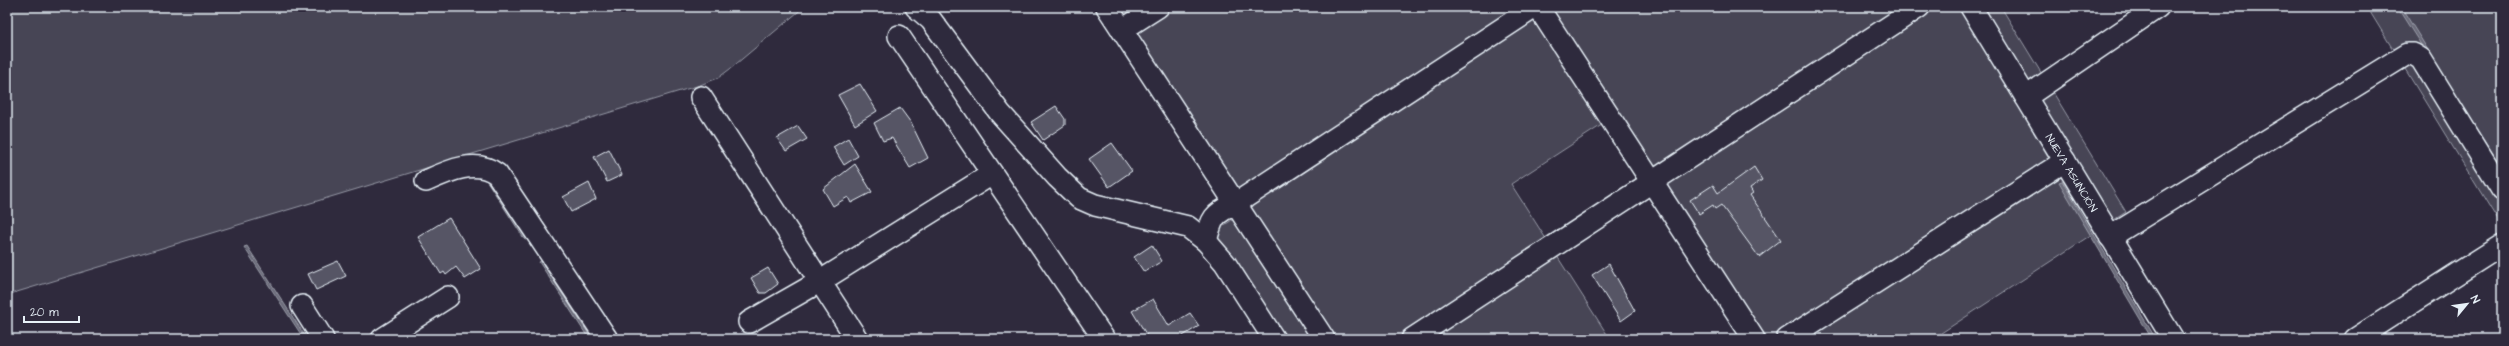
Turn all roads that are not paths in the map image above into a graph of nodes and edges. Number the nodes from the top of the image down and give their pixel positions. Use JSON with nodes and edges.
{"nodes":[{"id":1,"x":916,"y":7,"type":"edge"},
{"id":2,"x":1107,"y":7,"type":"edge"},
{"id":3,"x":1158,"y":7,"type":"edge"},
{"id":4,"x":1537,"y":7,"type":"edge"},
{"id":5,"x":1919,"y":7,"type":"edge"},
{"id":6,"x":1971,"y":7,"type":"edge"},
{"id":7,"x":2158,"y":7,"type":"edge"},
{"id":8,"x":1122,"y":30,"type":"junction"},
{"id":9,"x":899,"y":36,"type":"dead end"},
{"id":10,"x":2026,"y":96,"type":"junction"},
{"id":11,"x":701,"y":97,"type":"dead end"},
{"id":12,"x":2065,"y":161,"type":"junction"},
{"id":13,"x":992,"y":174,"type":"junction"},
{"id":14,"x":426,"y":180,"type":"dead end"},
{"id":15,"x":1652,"y":182,"type":"junction"},
{"id":16,"x":2502,"y":190,"type":"edge"},
{"id":17,"x":1236,"y":204,"type":"junction"},
{"id":18,"x":2110,"y":237,"type":"junction"},
{"id":19,"x":1206,"y":241,"type":"junction"},
{"id":20,"x":2502,"y":244,"type":"edge"},
{"id":21,"x":819,"y":282,"type":"junction"},
{"id":22,"x":448,"y":297,"type":"dead end"},
{"id":23,"x":302,"y":306,"type":"dead end"},
{"id":24,"x":749,"y":322,"type":"dead end"},
{"id":25,"x":323,"y":339,"type":"edge"},
{"id":26,"x":382,"y":339,"type":"edge"},
{"id":27,"x":607,"y":339,"type":"edge"},
{"id":28,"x":857,"y":339,"type":"edge"},
{"id":29,"x":1104,"y":339,"type":"edge"},
{"id":30,"x":1274,"y":339,"type":"edge"},
{"id":31,"x":1324,"y":339,"type":"edge"},
{"id":32,"x":1412,"y":339,"type":"edge"},
{"id":33,"x":1754,"y":339,"type":"edge"},
{"id":34,"x":1786,"y":339,"type":"edge"},
{"id":35,"x":2172,"y":339,"type":"edge"},
{"id":36,"x":2355,"y":339,"type":"edge"}],
"edges":[{"from":1,"to":19,"type":"street"},
{"from":2,"to":8,"type":"street"},
{"from":3,"to":8,"type":"street"},
{"from":4,"to":15,"type":"street"},
{"from":4,"to":17,"type":"street"},
{"from":5,"to":15,"type":"street"},
{"from":6,"to":10,"type":"street","name":"NUEVA ASUNCIÓN"},
{"from":7,"to":10,"type":"street"},
{"from":8,"to":17,"type":"street"},
{"from":9,"to":13,"type":"street"},
{"from":10,"to":12,"type":"street","name":"NUEVA ASUNCIÓN"},
{"from":11,"to":21,"type":"street"},
{"from":12,"to":18,"type":"street","name":"NUEVA ASUNCIÓN"},
{"from":12,"to":34,"type":"street"},
{"from":13,"to":21,"type":"street"},
{"from":13,"to":29,"type":"street"},
{"from":14,"to":27,"type":"street"},
{"from":15,"to":32,"type":"street"},
{"from":15,"to":33,"type":"street"},
{"from":16,"to":18,"type":"street"},
{"from":17,"to":19,"type":"street"},
{"from":17,"to":31,"type":"street"},
{"from":18,"to":35,"type":"street","name":"NUEVA ASUNCIÓN"},
{"from":19,"to":30,"type":"street"},
{"from":20,"to":36,"type":"street"},
{"from":21,"to":24,"type":"street"},
{"from":21,"to":28,"type":"street"},
{"from":22,"to":26,"type":"street"},
{"from":23,"to":25,"type":"street"}]}
